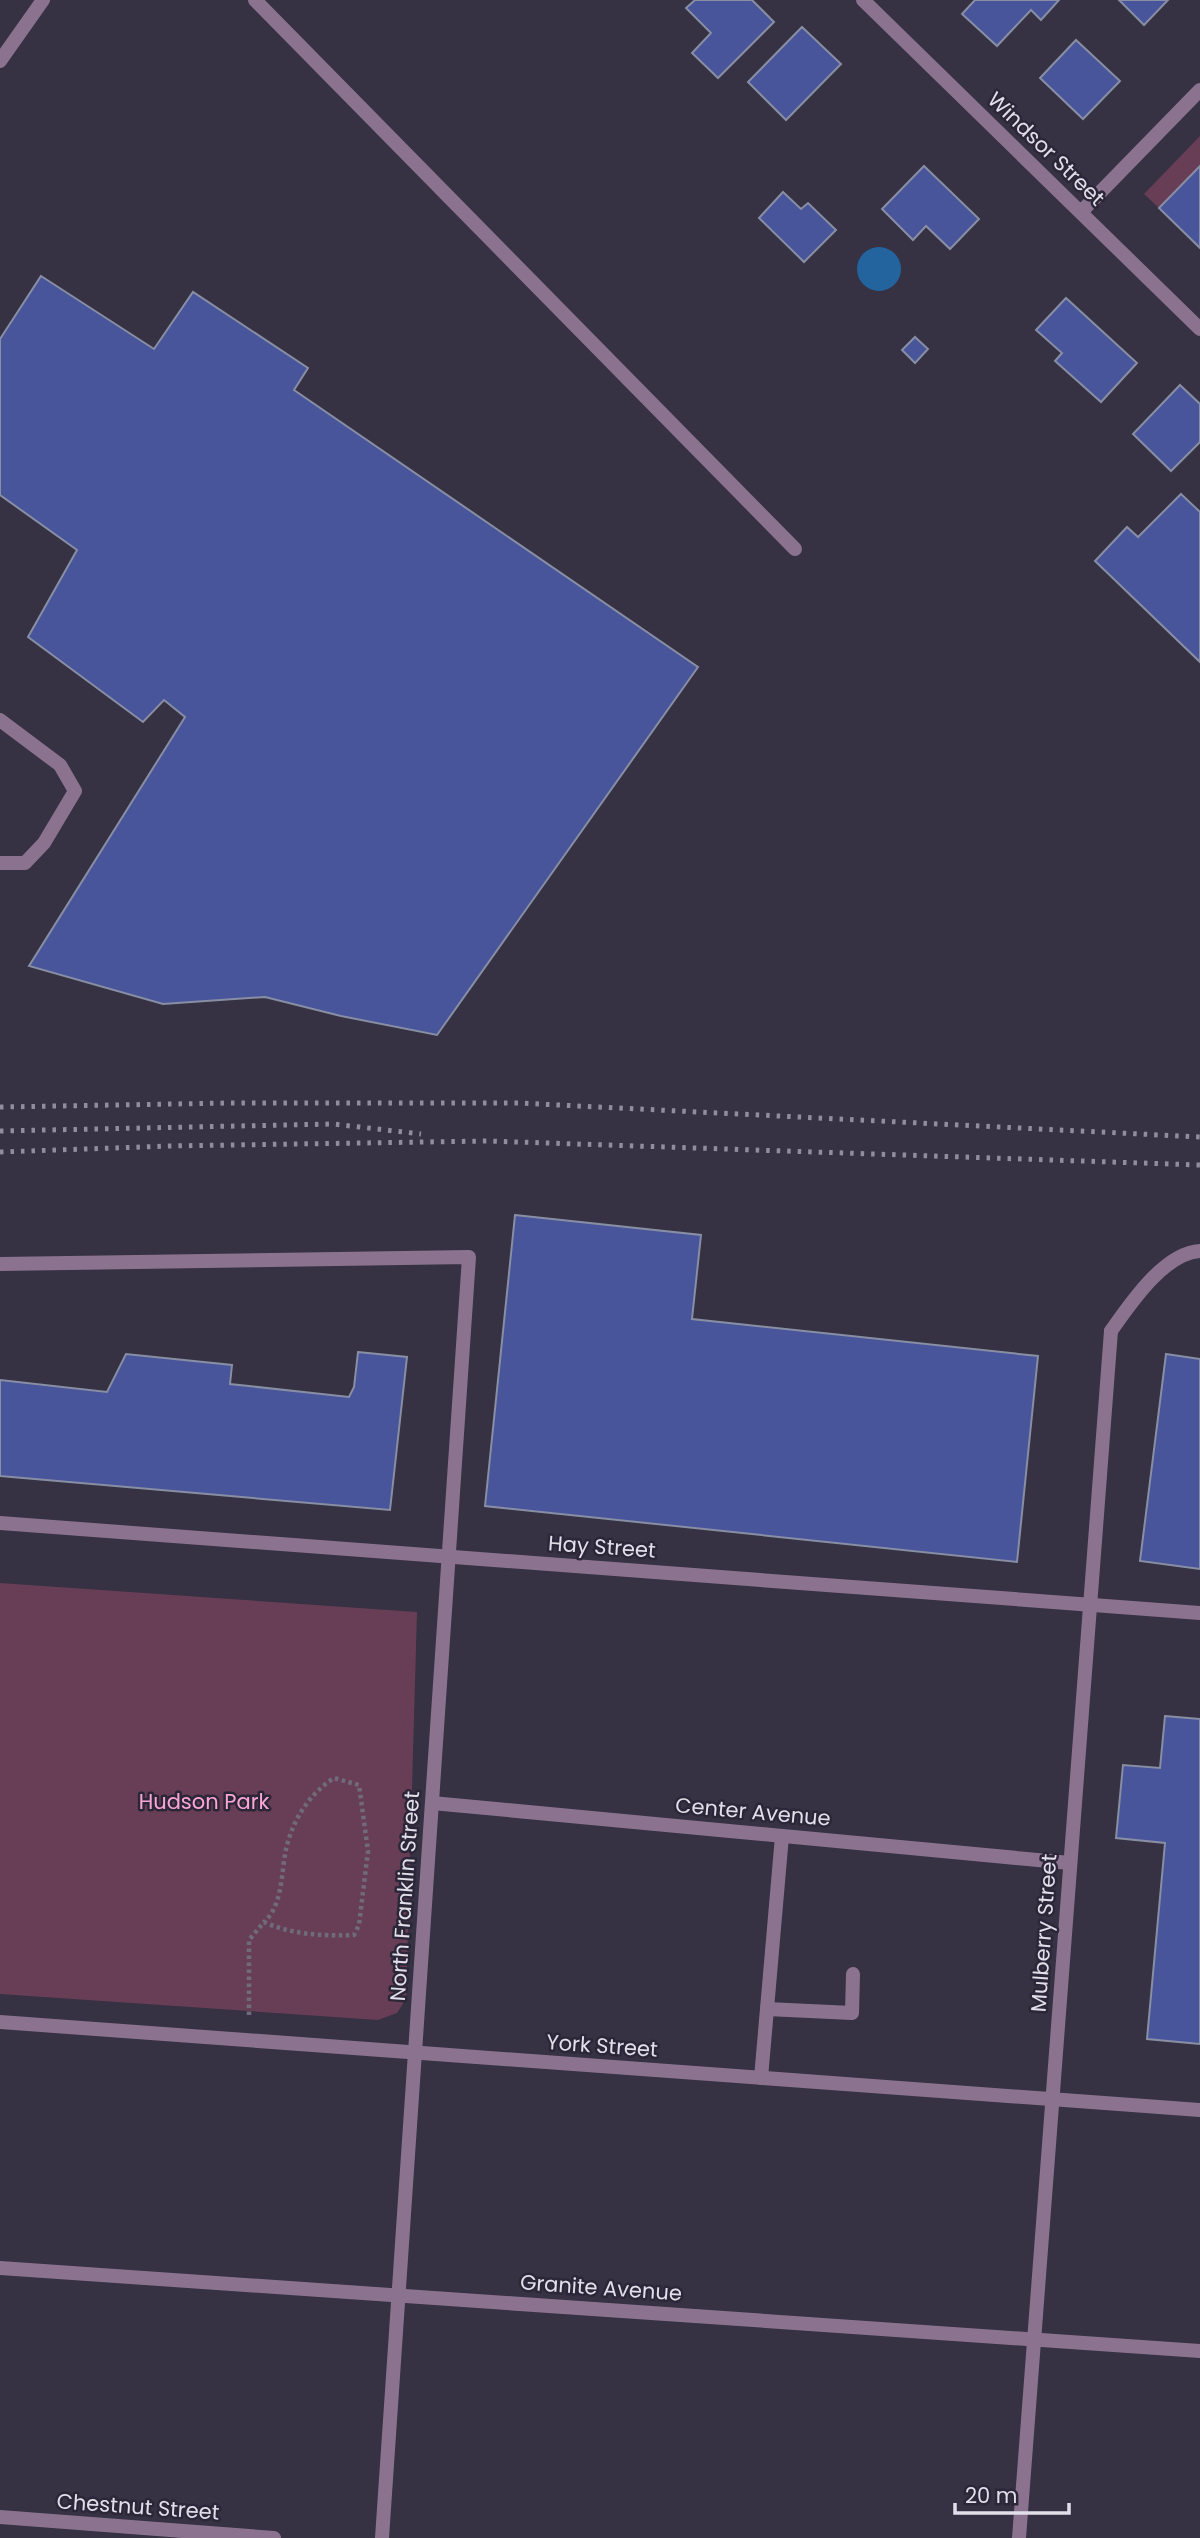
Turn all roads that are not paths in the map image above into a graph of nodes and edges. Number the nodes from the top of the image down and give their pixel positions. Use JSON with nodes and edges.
{"nodes":[{"id":1,"x":43,"y":0,"type":"edge"},
{"id":2,"x":255,"y":0,"type":"edge"},
{"id":3,"x":863,"y":0,"type":"edge"},
{"id":4,"x":0,"y":61,"type":"edge"},
{"id":5,"x":1200,"y":90,"type":"edge"},
{"id":6,"x":1081,"y":212,"type":"junction"},
{"id":7,"x":1200,"y":329,"type":"edge"},
{"id":8,"x":794,"y":549,"type":"dead end"},
{"id":9,"x":0,"y":720,"type":"edge"},
{"id":10,"x":0,"y":863,"type":"edge"},
{"id":11,"x":1200,"y":1251,"type":"edge"},
{"id":12,"x":0,"y":1264,"type":"edge"},
{"id":13,"x":0,"y":1523,"type":"edge"},
{"id":14,"x":449,"y":1557,"type":"junction"},
{"id":15,"x":1090,"y":1605,"type":"junction"},
{"id":16,"x":1200,"y":1613,"type":"edge"},
{"id":17,"x":432,"y":1803,"type":"junction"},
{"id":18,"x":782,"y":1836,"type":"junction"},
{"id":19,"x":1070,"y":1863,"type":"junction"},
{"id":20,"x":853,"y":1974,"type":"dead end"},
{"id":21,"x":767,"y":2009,"type":"junction"},
{"id":22,"x":0,"y":2022,"type":"edge"},
{"id":23,"x":415,"y":2053,"type":"junction"},
{"id":24,"x":761,"y":2078,"type":"junction"},
{"id":25,"x":1053,"y":2100,"type":"junction"},
{"id":26,"x":1200,"y":2110,"type":"edge"},
{"id":27,"x":0,"y":2267,"type":"edge"},
{"id":28,"x":399,"y":2295,"type":"junction"},
{"id":29,"x":1034,"y":2339,"type":"junction"},
{"id":30,"x":1200,"y":2351,"type":"edge"},
{"id":31,"x":0,"y":2517,"type":"edge"},
{"id":32,"x":274,"y":2538,"type":"edge"},
{"id":33,"x":383,"y":2538,"type":"edge"},
{"id":34,"x":1019,"y":2538,"type":"edge"}],
"edges":[{"from":1,"to":4,"type":"street"},
{"from":2,"to":8,"type":"street"},
{"from":3,"to":6,"type":"street","name":"Windsor Street"},
{"from":5,"to":6,"type":"street"},
{"from":6,"to":7,"type":"street","name":"Windsor Street"},
{"from":9,"to":10,"type":"street"},
{"from":11,"to":15,"type":"street","name":"Mulberry Street"},
{"from":12,"to":14,"type":"street","name":"North Franklin Street"},
{"from":13,"to":14,"type":"street","name":"Hay Street"},
{"from":14,"to":15,"type":"street","name":"Hay Street"},
{"from":14,"to":17,"type":"street","name":"North Franklin Street"},
{"from":15,"to":16,"type":"street","name":"Hay Street"},
{"from":15,"to":19,"type":"street","name":"Mulberry Street"},
{"from":17,"to":18,"type":"street","name":"Center Avenue"},
{"from":17,"to":23,"type":"street","name":"North Franklin Street"},
{"from":18,"to":19,"type":"street","name":"Center Avenue"},
{"from":18,"to":21,"type":"street"},
{"from":19,"to":25,"type":"street","name":"Mulberry Street"},
{"from":20,"to":21,"type":"street"},
{"from":21,"to":24,"type":"street"},
{"from":22,"to":23,"type":"street","name":"York Street"},
{"from":23,"to":24,"type":"street","name":"York Street"},
{"from":23,"to":28,"type":"street","name":"North Franklin Street"},
{"from":24,"to":25,"type":"street","name":"York Street"},
{"from":25,"to":26,"type":"street","name":"York Street"},
{"from":25,"to":29,"type":"street","name":"Mulberry Street"},
{"from":27,"to":28,"type":"street","name":"Granite Avenue"},
{"from":28,"to":29,"type":"street","name":"Granite Avenue"},
{"from":28,"to":33,"type":"street","name":"North Franklin Street"},
{"from":29,"to":30,"type":"street","name":"Granite Avenue"},
{"from":29,"to":34,"type":"street","name":"Mulberry Street"},
{"from":31,"to":32,"type":"street","name":"Chestnut Street"}]}
